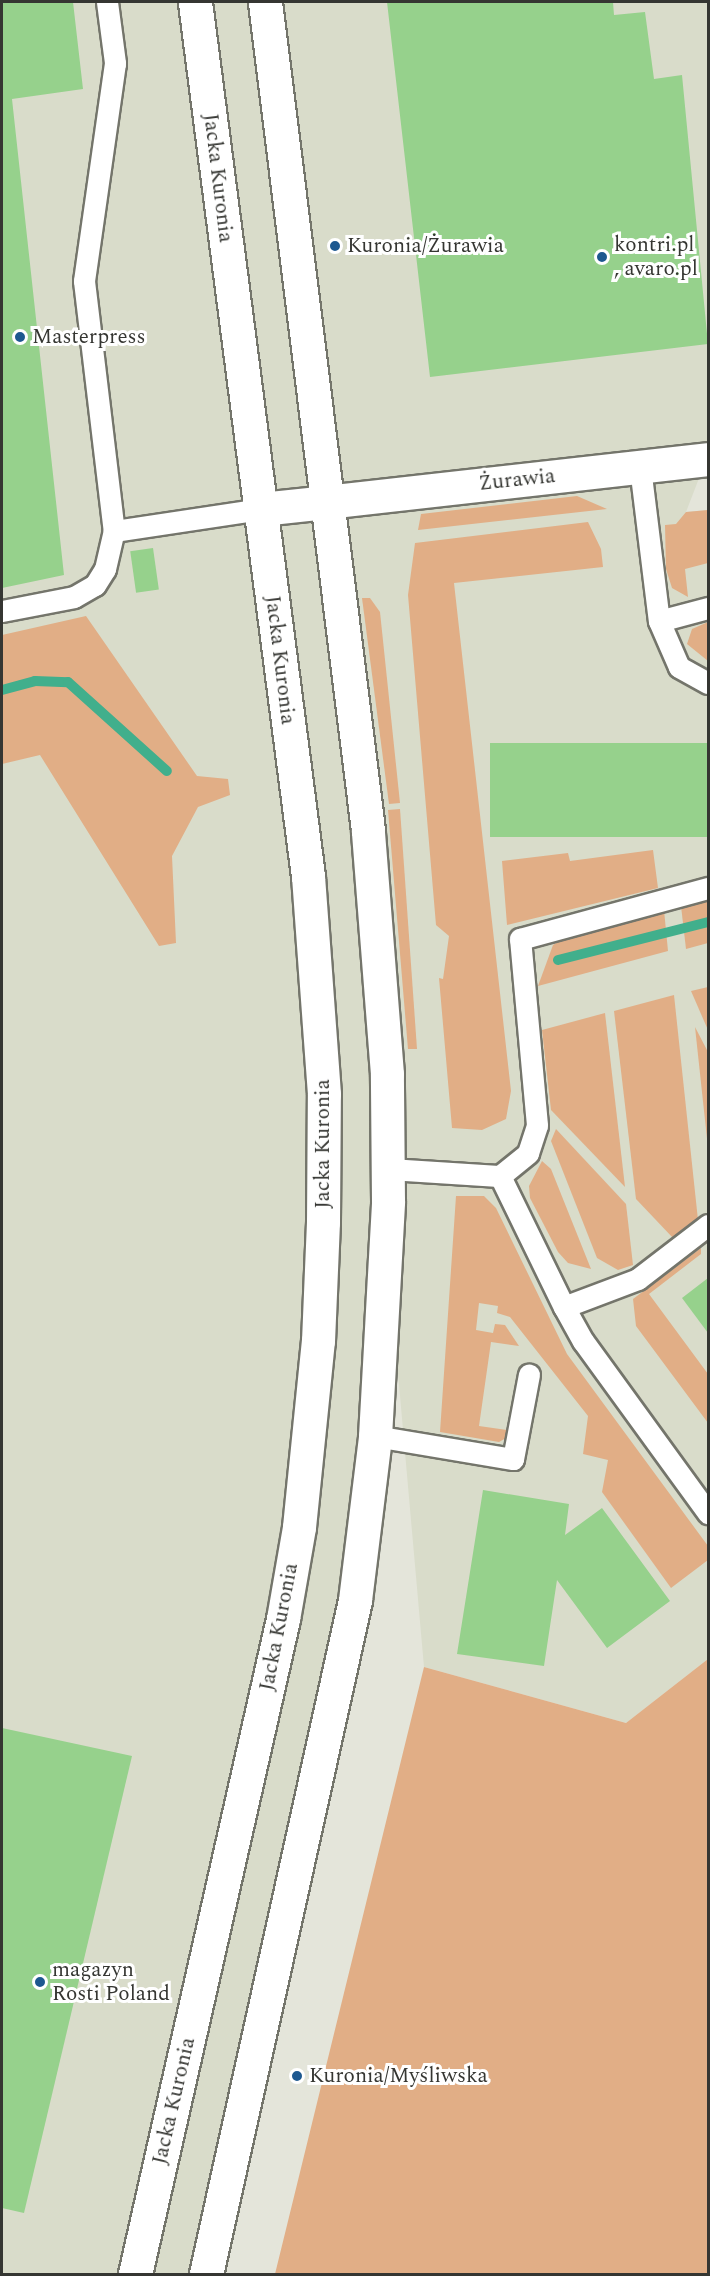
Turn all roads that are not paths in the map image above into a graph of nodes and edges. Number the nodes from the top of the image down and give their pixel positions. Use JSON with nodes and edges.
{"nodes":[{"id":1,"x":107,"y":2,"type":"edge"},
{"id":2,"x":195,"y":2,"type":"edge"},
{"id":3,"x":265,"y":2,"type":"edge"},
{"id":4,"x":708,"y":459,"type":"edge"},
{"id":5,"x":640,"y":466,"type":"junction"},
{"id":6,"x":326,"y":502,"type":"junction"},
{"id":7,"x":261,"y":509,"type":"junction"},
{"id":8,"x":114,"y":531,"type":"junction"},
{"id":9,"x":708,"y":608,"type":"edge"},
{"id":10,"x":2,"y":611,"type":"edge"},
{"id":11,"x":659,"y":621,"type":"junction"},
{"id":12,"x":708,"y":683,"type":"edge"},
{"id":13,"x":708,"y":888,"type":"edge"},
{"id":14,"x":388,"y":1169,"type":"junction"},
{"id":15,"x":500,"y":1176,"type":"junction"},
{"id":16,"x":708,"y":1225,"type":"edge"},
{"id":17,"x":564,"y":1306,"type":"junction"},
{"id":18,"x":529,"y":1374,"type":"dead end"},
{"id":19,"x":375,"y":1436,"type":"junction"},
{"id":20,"x":708,"y":1513,"type":"edge"},
{"id":21,"x":135,"y":2274,"type":"edge"},
{"id":22,"x":206,"y":2274,"type":"edge"}],
"edges":[{"from":1,"to":8,"type":"lane"},
{"from":2,"to":7,"type":"main road","name":"Jacka Kuronia"},
{"from":3,"to":6,"type":"main road"},
{"from":4,"to":5,"type":"main road","name":"Żurawia"},
{"from":5,"to":6,"type":"main road","name":"Żurawia"},
{"from":5,"to":11,"type":"lane"},
{"from":6,"to":7,"type":"main road","name":"Żurawia"},
{"from":6,"to":14,"type":"main road"},
{"from":7,"to":8,"type":"lane"},
{"from":7,"to":21,"type":"main road","name":"Jacka Kuronia"},
{"from":8,"to":10,"type":"lane"},
{"from":9,"to":11,"type":"lane"},
{"from":11,"to":12,"type":"lane"},
{"from":13,"to":15,"type":"lane"},
{"from":14,"to":15,"type":"lane"},
{"from":14,"to":19,"type":"main road"},
{"from":15,"to":17,"type":"lane"},
{"from":16,"to":17,"type":"lane"},
{"from":17,"to":20,"type":"lane"},
{"from":18,"to":19,"type":"lane"},
{"from":19,"to":22,"type":"main road"}]}
